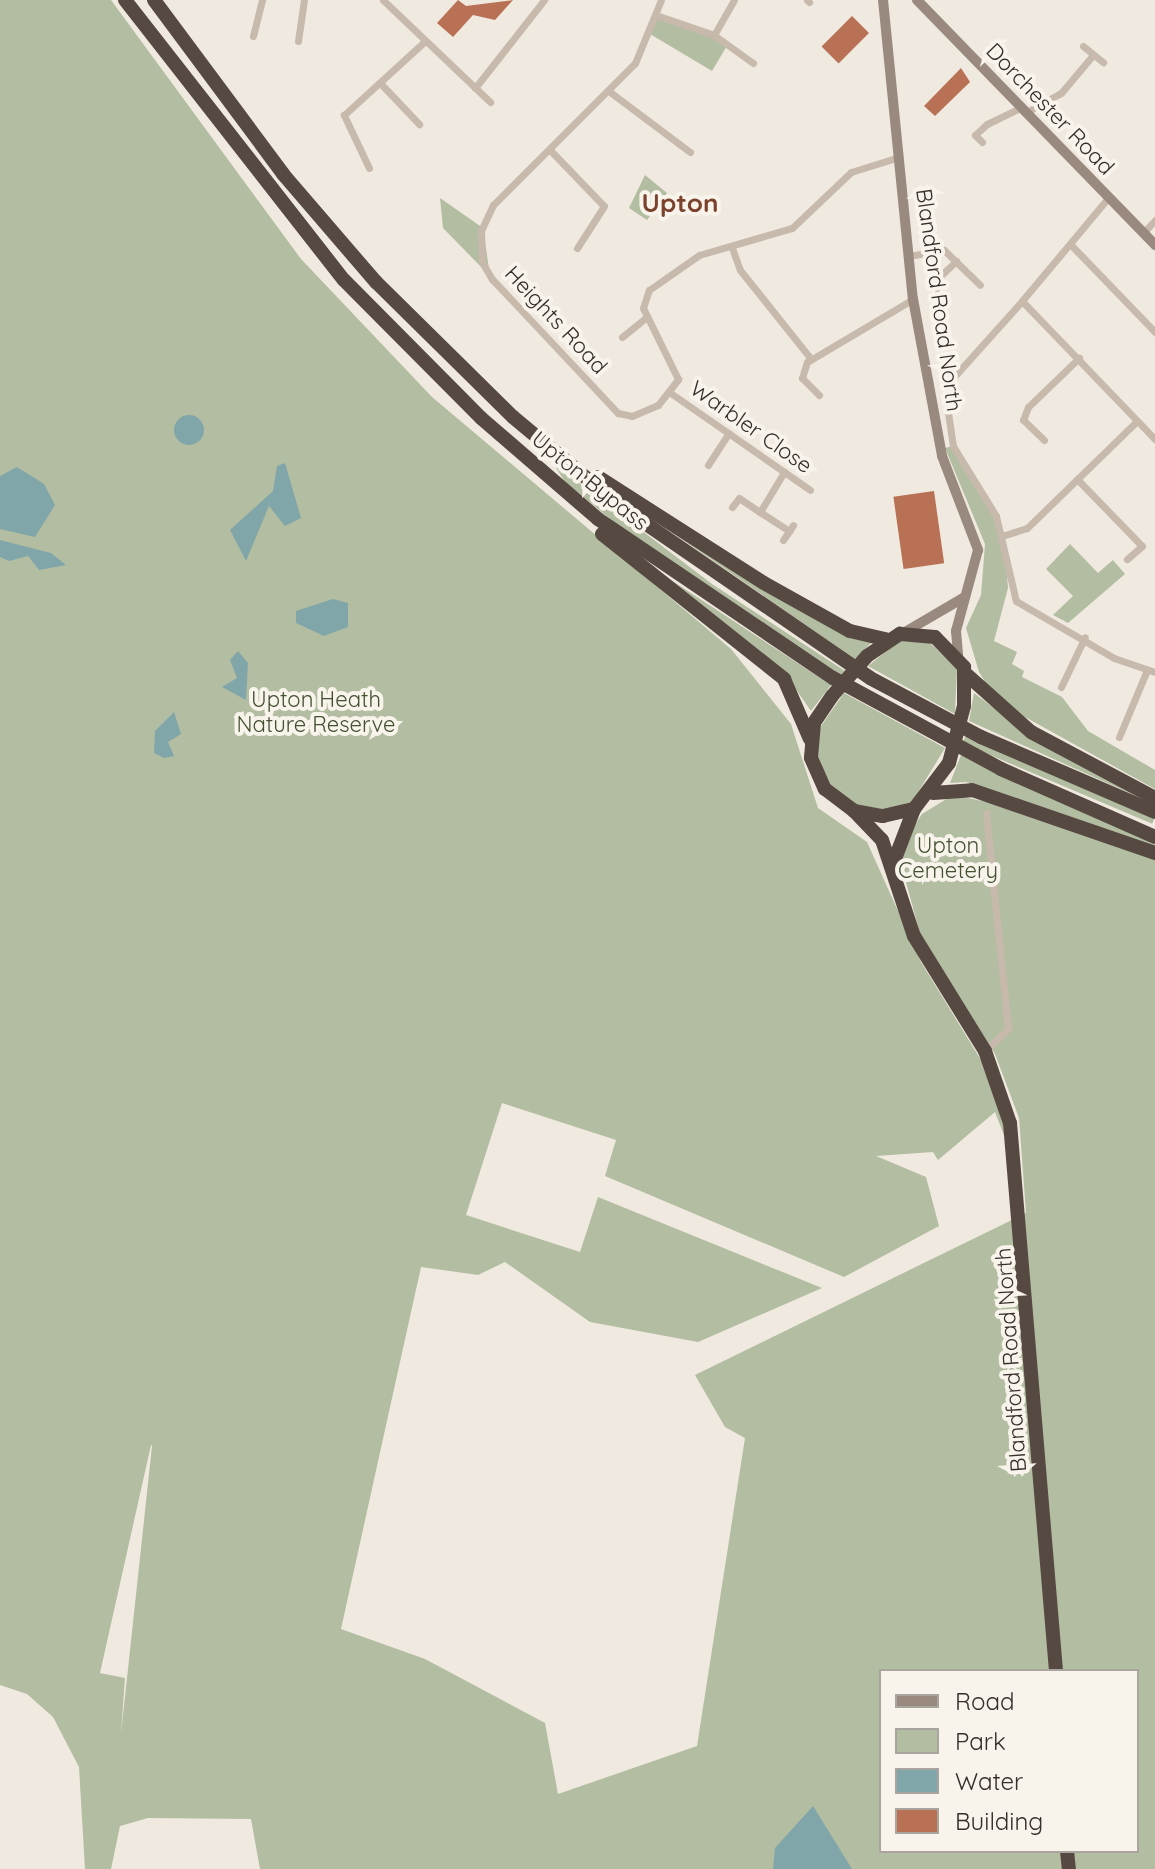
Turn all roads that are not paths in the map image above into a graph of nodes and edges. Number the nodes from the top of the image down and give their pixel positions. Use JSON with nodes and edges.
{"nodes":[{"id":1,"x":125,"y":0,"type":"edge"},
{"id":2,"x":154,"y":0,"type":"edge"},
{"id":3,"x":262,"y":0,"type":"edge"},
{"id":4,"x":304,"y":0,"type":"edge"},
{"id":5,"x":383,"y":0,"type":"edge"},
{"id":6,"x":544,"y":0,"type":"edge"},
{"id":7,"x":661,"y":0,"type":"edge"},
{"id":8,"x":734,"y":0,"type":"edge"},
{"id":9,"x":883,"y":0,"type":"edge"},
{"id":10,"x":917,"y":0,"type":"edge"},
{"id":11,"x":656,"y":15,"type":"junction"},
{"id":12,"x":714,"y":35,"type":"junction"},
{"id":13,"x":253,"y":36,"type":"dead end"},
{"id":14,"x":298,"y":41,"type":"dead end"},
{"id":15,"x":425,"y":41,"type":"junction"},
{"id":16,"x":1083,"y":46,"type":"dead end"},
{"id":17,"x":1093,"y":55,"type":"junction"},
{"id":18,"x":1103,"y":62,"type":"dead end"},
{"id":19,"x":753,"y":63,"type":"dead end"},
{"id":20,"x":385,"y":84,"type":"junction"},
{"id":21,"x":475,"y":88,"type":"junction"},
{"id":22,"x":610,"y":92,"type":"junction"},
{"id":23,"x":490,"y":102,"type":"dead end"},
{"id":24,"x":1022,"y":110,"type":"junction"},
{"id":25,"x":419,"y":124,"type":"dead end"},
{"id":26,"x":982,"y":142,"type":"dead end"},
{"id":27,"x":551,"y":151,"type":"junction"},
{"id":28,"x":690,"y":152,"type":"dead end"},
{"id":29,"x":896,"y":158,"type":"junction"},
{"id":30,"x":369,"y":168,"type":"dead end"},
{"id":31,"x":1108,"y":198,"type":"junction"},
{"id":32,"x":1155,"y":220,"type":"edge"},
{"id":33,"x":1143,"y":233,"type":"junction"},
{"id":34,"x":1155,"y":245,"type":"edge"},
{"id":35,"x":1072,"y":246,"type":"junction"},
{"id":36,"x":577,"y":248,"type":"dead end"},
{"id":37,"x":732,"y":248,"type":"junction"},
{"id":38,"x":908,"y":256,"type":"junction"},
{"id":39,"x":956,"y":261,"type":"junction"},
{"id":40,"x":980,"y":285,"type":"dead end"},
{"id":41,"x":938,"y":292,"type":"dead end"},
{"id":42,"x":913,"y":299,"type":"junction"},
{"id":43,"x":1022,"y":301,"type":"junction"},
{"id":44,"x":647,"y":317,"type":"junction"},
{"id":45,"x":1155,"y":332,"type":"edge"},
{"id":46,"x":622,"y":337,"type":"dead end"},
{"id":47,"x":1079,"y":358,"type":"junction"},
{"id":48,"x":811,"y":359,"type":"junction"},
{"id":49,"x":672,"y":394,"type":"junction"},
{"id":50,"x":819,"y":395,"type":"dead end"},
{"id":51,"x":513,"y":417,"type":"junction"},
{"id":52,"x":481,"y":418,"type":"junction"},
{"id":53,"x":1137,"y":421,"type":"junction"},
{"id":54,"x":729,"y":433,"type":"junction"},
{"id":55,"x":1155,"y":439,"type":"edge"},
{"id":56,"x":1044,"y":440,"type":"dead end"},
{"id":57,"x":708,"y":465,"type":"dead end"},
{"id":58,"x":784,"y":472,"type":"junction"},
{"id":59,"x":1077,"y":479,"type":"junction"},
{"id":60,"x":810,"y":490,"type":"dead end"},
{"id":61,"x":732,"y":507,"type":"dead end"},
{"id":62,"x":760,"y":512,"type":"junction"},
{"id":63,"x":1002,"y":536,"type":"junction"},
{"id":64,"x":783,"y":540,"type":"dead end"},
{"id":65,"x":1127,"y":559,"type":"dead end"},
{"id":66,"x":966,"y":597,"type":"junction"},
{"id":67,"x":905,"y":632,"type":"junction"},
{"id":68,"x":1085,"y":637,"type":"junction"},
{"id":69,"x":886,"y":639,"type":"junction"},
{"id":70,"x":958,"y":655,"type":"junction"},
{"id":71,"x":1151,"y":671,"type":"edge"},
{"id":72,"x":966,"y":674,"type":"junction"},
{"id":73,"x":1061,"y":687,"type":"dead end"},
{"id":74,"x":1119,"y":737,"type":"dead end"},
{"id":75,"x":810,"y":739,"type":"junction"},
{"id":76,"x":933,"y":793,"type":"junction"},
{"id":77,"x":1155,"y":798,"type":"edge"},
{"id":78,"x":914,"y":809,"type":"junction"},
{"id":79,"x":854,"y":811,"type":"junction"},
{"id":80,"x":1155,"y":812,"type":"edge"},
{"id":81,"x":986,"y":813,"type":"dead end"},
{"id":82,"x":1155,"y":837,"type":"edge"},
{"id":83,"x":1155,"y":853,"type":"edge"},
{"id":84,"x":893,"y":866,"type":"junction"},
{"id":85,"x":985,"y":1051,"type":"junction"},
{"id":86,"x":1056,"y":1669,"type":"edge"}],
"edges":[{"from":1,"to":52,"type":"highway","name":"Upton Bypass"},
{"from":2,"to":51,"type":"highway","name":"Upton Bypass"},
{"from":3,"to":13,"type":"street"},
{"from":4,"to":14,"type":"street"},
{"from":5,"to":15,"type":"street"},
{"from":6,"to":21,"type":"street"},
{"from":7,"to":11,"type":"street","name":"Heights Road"},
{"from":8,"to":12,"type":"street"},
{"from":9,"to":29,"type":"main road","name":"Blandford Road North"},
{"from":10,"to":24,"type":"main road","name":"Dorchester Road"},
{"from":11,"to":12,"type":"street"},
{"from":11,"to":22,"type":"street","name":"Heights Road"},
{"from":12,"to":19,"type":"street"},
{"from":15,"to":20,"type":"street"},
{"from":15,"to":21,"type":"street"},
{"from":16,"to":17,"type":"street"},
{"from":17,"to":18,"type":"street"},
{"from":17,"to":24,"type":"street"},
{"from":20,"to":25,"type":"street"},
{"from":20,"to":30,"type":"street"},
{"from":21,"to":23,"type":"street"},
{"from":22,"to":27,"type":"street","name":"Heights Road"},
{"from":22,"to":28,"type":"street"},
{"from":24,"to":26,"type":"street"},
{"from":24,"to":31,"type":"main road","name":"Dorchester Road"},
{"from":27,"to":36,"type":"street"},
{"from":27,"to":49,"type":"street","name":"Heights Road"},
{"from":29,"to":37,"type":"street"},
{"from":29,"to":38,"type":"main road","name":"Blandford Road North"},
{"from":31,"to":33,"type":"main road","name":"Dorchester Road"},
{"from":31,"to":35,"type":"street"},
{"from":32,"to":33,"type":"street"},
{"from":33,"to":34,"type":"main road","name":"Dorchester Road"},
{"from":35,"to":43,"type":"street"},
{"from":35,"to":45,"type":"street"},
{"from":37,"to":44,"type":"street"},
{"from":37,"to":48,"type":"street"},
{"from":38,"to":39,"type":"street"},
{"from":38,"to":42,"type":"main road","name":"Blandford Road North"},
{"from":39,"to":40,"type":"street"},
{"from":39,"to":41,"type":"street"},
{"from":42,"to":48,"type":"street"},
{"from":42,"to":66,"type":"main road","name":"Blandford Road North"},
{"from":43,"to":47,"type":"street"},
{"from":43,"to":63,"type":"street"},
{"from":44,"to":46,"type":"street"},
{"from":44,"to":49,"type":"street"},
{"from":47,"to":53,"type":"street"},
{"from":47,"to":56,"type":"street"},
{"from":48,"to":50,"type":"street"},
{"from":49,"to":54,"type":"street","name":"Warbler Close"},
{"from":51,"to":69,"type":"highway"},
{"from":51,"to":80,"type":"highway","name":"Upton Bypass"},
{"from":52,"to":75,"type":"highway"},
{"from":52,"to":82,"type":"highway","name":"Upton Bypass"},
{"from":53,"to":55,"type":"street"},
{"from":53,"to":59,"type":"street"},
{"from":54,"to":57,"type":"street"},
{"from":54,"to":58,"type":"street","name":"Warbler Close"},
{"from":58,"to":60,"type":"street","name":"Warbler Close"},
{"from":58,"to":62,"type":"street"},
{"from":59,"to":63,"type":"street"},
{"from":59,"to":65,"type":"street"},
{"from":61,"to":62,"type":"street"},
{"from":62,"to":64,"type":"street"},
{"from":63,"to":68,"type":"street"},
{"from":66,"to":67,"type":"main road"},
{"from":66,"to":70,"type":"main road","name":"Blandford Road North"},
{"from":67,"to":69,"type":"highway"},
{"from":67,"to":70,"type":"highway"},
{"from":68,"to":71,"type":"street"},
{"from":68,"to":73,"type":"street"},
{"from":69,"to":75,"type":"highway","bridge":true},
{"from":70,"to":72,"type":"highway"},
{"from":71,"to":74,"type":"street"},
{"from":72,"to":76,"type":"highway","bridge":true},
{"from":72,"to":77,"type":"highway"},
{"from":75,"to":79,"type":"highway"},
{"from":76,"to":78,"type":"highway"},
{"from":76,"to":83,"type":"highway"},
{"from":78,"to":79,"type":"highway"},
{"from":78,"to":84,"type":"highway"},
{"from":79,"to":84,"type":"highway","name":"Blandford Road North"},
{"from":81,"to":85,"type":"street"},
{"from":84,"to":85,"type":"highway","name":"Blandford Road North"},
{"from":85,"to":86,"type":"highway","name":"Blandford Road North"}]}
